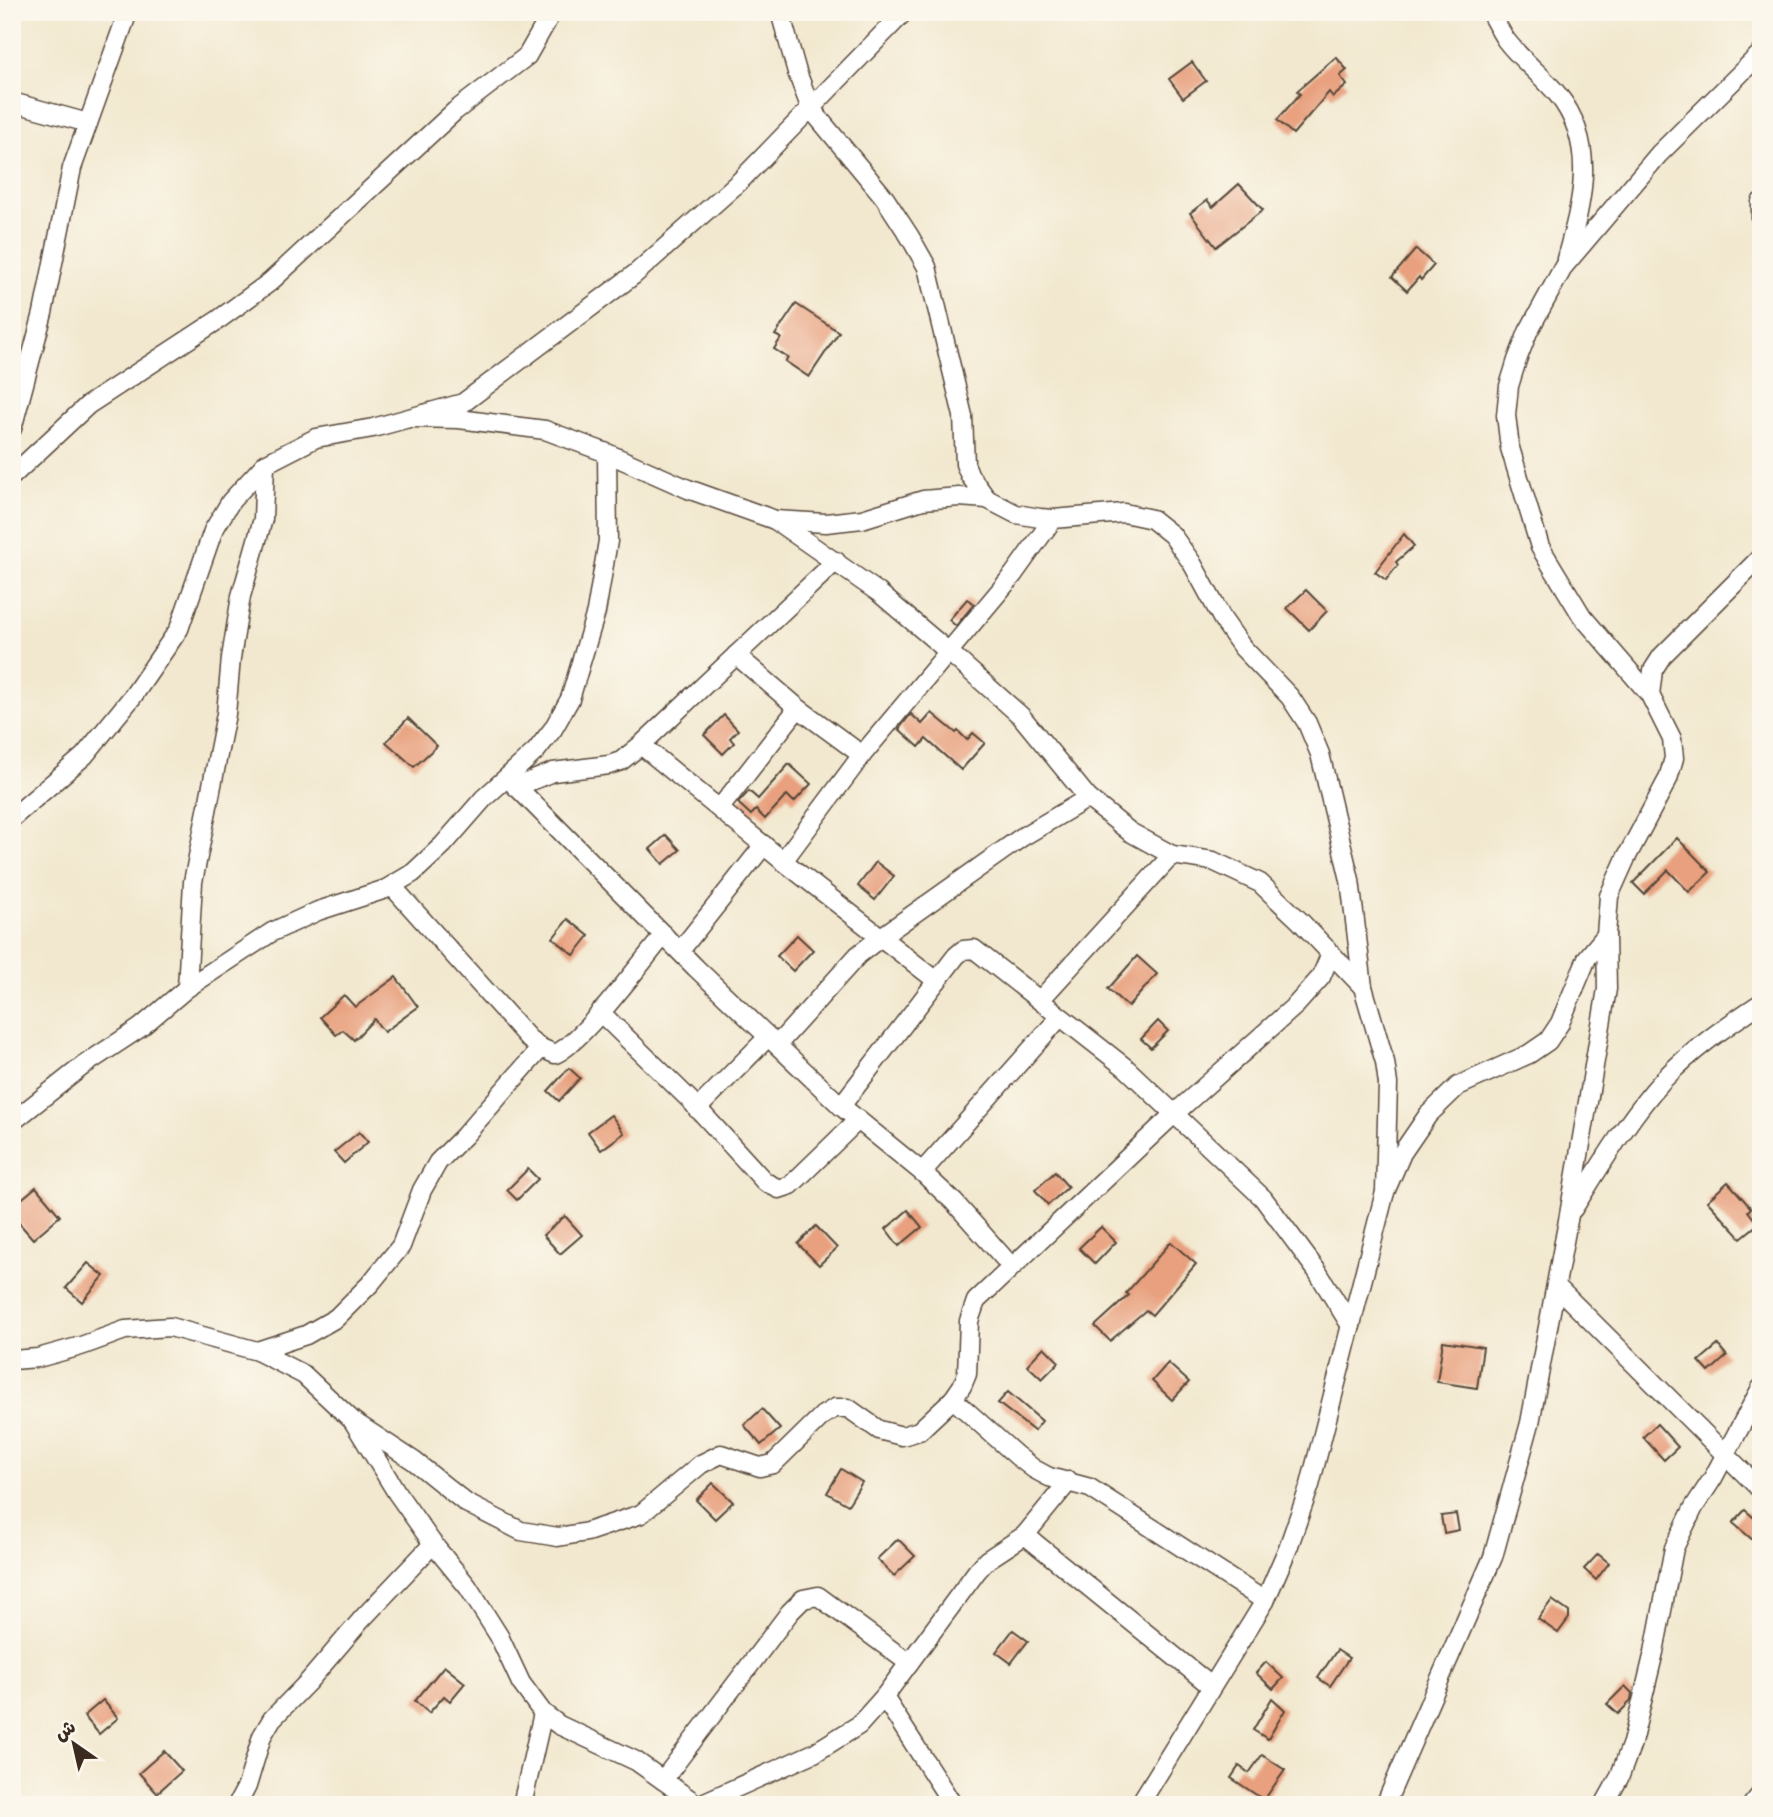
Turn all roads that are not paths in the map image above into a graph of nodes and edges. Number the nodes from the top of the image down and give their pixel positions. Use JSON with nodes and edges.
{"nodes":[{"id":1,"x":128,"y":12,"type":"edge"},
{"id":2,"x":552,"y":12,"type":"edge"},
{"id":3,"x":780,"y":12,"type":"edge"},
{"id":4,"x":904,"y":12,"type":"edge"},
{"id":5,"x":1490,"y":12,"type":"edge"},
{"id":6,"x":1761,"y":53,"type":"edge"},
{"id":7,"x":12,"y":102,"type":"edge"},
{"id":8,"x":811,"y":109,"type":"junction"},
{"id":9,"x":88,"y":123,"type":"junction"},
{"id":10,"x":1761,"y":202,"type":"edge"},
{"id":11,"x":1761,"y":220,"type":"edge"},
{"id":12,"x":1564,"y":266,"type":"junction"},
{"id":13,"x":410,"y":418,"type":"junction"},
{"id":14,"x":12,"y":429,"type":"edge"},
{"id":15,"x":607,"y":453,"type":"junction"},
{"id":16,"x":265,"y":464,"type":"junction"},
{"id":17,"x":12,"y":476,"type":"edge"},
{"id":18,"x":987,"y":499,"type":"junction"},
{"id":19,"x":1053,"y":519,"type":"junction"},
{"id":20,"x":775,"y":520,"type":"junction"},
{"id":21,"x":1761,"y":556,"type":"edge"},
{"id":22,"x":836,"y":561,"type":"junction"},
{"id":23,"x":950,"y":653,"type":"junction"},
{"id":24,"x":736,"y":655,"type":"junction"},
{"id":25,"x":1650,"y":695,"type":"junction"},
{"id":26,"x":799,"y":708,"type":"junction"},
{"id":27,"x":641,"y":745,"type":"junction"},
{"id":28,"x":862,"y":755,"type":"junction"},
{"id":29,"x":512,"y":783,"type":"junction"},
{"id":30,"x":1088,"y":797,"type":"junction"},
{"id":31,"x":720,"y":808,"type":"junction"},
{"id":32,"x":12,"y":818,"type":"edge"},
{"id":33,"x":764,"y":845,"type":"junction"},
{"id":34,"x":1172,"y":855,"type":"junction"},
{"id":35,"x":783,"y":861,"type":"junction"},
{"id":36,"x":392,"y":886,"type":"junction"},
{"id":37,"x":664,"y":935,"type":"junction"},
{"id":38,"x":1606,"y":935,"type":"junction"},
{"id":39,"x":881,"y":937,"type":"junction"},
{"id":40,"x":680,"y":951,"type":"junction"},
{"id":41,"x":1331,"y":953,"type":"junction"},
{"id":42,"x":937,"y":981,"type":"junction"},
{"id":43,"x":1363,"y":987,"type":"junction"},
{"id":44,"x":187,"y":988,"type":"junction"},
{"id":45,"x":1040,"y":1000,"type":"junction"},
{"id":46,"x":1761,"y":1003,"type":"edge"},
{"id":47,"x":600,"y":1012,"type":"junction"},
{"id":48,"x":1060,"y":1017,"type":"junction"},
{"id":49,"x":772,"y":1041,"type":"junction"},
{"id":50,"x":541,"y":1048,"type":"junction"},
{"id":51,"x":841,"y":1106,"type":"junction"},
{"id":52,"x":697,"y":1108,"type":"junction"},
{"id":53,"x":1174,"y":1114,"type":"junction"},
{"id":54,"x":858,"y":1120,"type":"junction"},
{"id":55,"x":12,"y":1122,"type":"edge"},
{"id":56,"x":922,"y":1172,"type":"junction"},
{"id":57,"x":1385,"y":1192,"type":"junction"},
{"id":58,"x":1569,"y":1215,"type":"junction"},
{"id":59,"x":1011,"y":1266,"type":"junction"},
{"id":60,"x":1556,"y":1286,"type":"junction"},
{"id":61,"x":1351,"y":1326,"type":"junction"},
{"id":62,"x":257,"y":1351,"type":"junction"},
{"id":63,"x":12,"y":1360,"type":"edge"},
{"id":64,"x":1761,"y":1388,"type":"edge"},
{"id":65,"x":953,"y":1399,"type":"junction"},
{"id":66,"x":353,"y":1421,"type":"junction"},
{"id":67,"x":1725,"y":1454,"type":"junction"},
{"id":68,"x":1069,"y":1481,"type":"junction"},
{"id":69,"x":1761,"y":1490,"type":"edge"},
{"id":70,"x":1025,"y":1535,"type":"junction"},
{"id":71,"x":433,"y":1544,"type":"junction"},
{"id":72,"x":1265,"y":1601,"type":"junction"},
{"id":73,"x":909,"y":1663,"type":"junction"},
{"id":74,"x":1211,"y":1686,"type":"junction"},
{"id":75,"x":884,"y":1697,"type":"junction"},
{"id":76,"x":543,"y":1713,"type":"junction"},
{"id":77,"x":663,"y":1780,"type":"junction"},
{"id":78,"x":1761,"y":1794,"type":"edge"},
{"id":79,"x":237,"y":1805,"type":"edge"},
{"id":80,"x":522,"y":1805,"type":"edge"},
{"id":81,"x":698,"y":1805,"type":"edge"},
{"id":82,"x":953,"y":1805,"type":"edge"},
{"id":83,"x":1139,"y":1805,"type":"edge"},
{"id":84,"x":1385,"y":1805,"type":"edge"},
{"id":85,"x":1604,"y":1805,"type":"edge"},
{"id":86,"x":1752,"y":1805,"type":"edge"}],
"edges":[{"from":1,"to":9,"type":"street"},
{"from":2,"to":17,"type":"street"},
{"from":3,"to":8,"type":"street"},
{"from":4,"to":8,"type":"street"},
{"from":5,"to":12,"type":"street"},
{"from":6,"to":12,"type":"street"},
{"from":7,"to":9,"type":"street"},
{"from":8,"to":13,"type":"street"},
{"from":8,"to":18,"type":"street"},
{"from":9,"to":14,"type":"street"},
{"from":10,"to":11,"type":"street"},
{"from":12,"to":25,"type":"street"},
{"from":13,"to":15,"type":"street"},
{"from":13,"to":16,"type":"street"},
{"from":15,"to":20,"type":"street"},
{"from":15,"to":29,"type":"street"},
{"from":16,"to":32,"type":"street"},
{"from":16,"to":44,"type":"street"},
{"from":18,"to":19,"type":"street"},
{"from":18,"to":20,"type":"street"},
{"from":19,"to":23,"type":"street"},
{"from":19,"to":43,"type":"street"},
{"from":20,"to":22,"type":"street"},
{"from":21,"to":25,"type":"street"},
{"from":22,"to":23,"type":"street"},
{"from":22,"to":24,"type":"street"},
{"from":23,"to":28,"type":"street"},
{"from":23,"to":30,"type":"street"},
{"from":24,"to":26,"type":"street"},
{"from":24,"to":27,"type":"street"},
{"from":25,"to":38,"type":"street"},
{"from":26,"to":28,"type":"street"},
{"from":26,"to":31,"type":"street"},
{"from":27,"to":29,"type":"street"},
{"from":27,"to":31,"type":"street"},
{"from":28,"to":35,"type":"street"},
{"from":29,"to":36,"type":"street"},
{"from":29,"to":37,"type":"street"},
{"from":30,"to":34,"type":"street"},
{"from":30,"to":39,"type":"street"},
{"from":31,"to":33,"type":"street"},
{"from":33,"to":35,"type":"street"},
{"from":33,"to":40,"type":"street"},
{"from":34,"to":41,"type":"street"},
{"from":34,"to":45,"type":"street"},
{"from":35,"to":39,"type":"street"},
{"from":36,"to":44,"type":"street"},
{"from":36,"to":50,"type":"street"},
{"from":37,"to":40,"type":"street"},
{"from":37,"to":47,"type":"street"},
{"from":38,"to":57,"type":"street"},
{"from":38,"to":58,"type":"street"},
{"from":39,"to":42,"type":"street"},
{"from":39,"to":49,"type":"street"},
{"from":40,"to":49,"type":"street"},
{"from":41,"to":43,"type":"street"},
{"from":41,"to":53,"type":"street"},
{"from":42,"to":45,"type":"street"},
{"from":42,"to":51,"type":"street"},
{"from":43,"to":57,"type":"street"},
{"from":44,"to":55,"type":"street"},
{"from":45,"to":48,"type":"street"},
{"from":46,"to":58,"type":"street"},
{"from":47,"to":50,"type":"street"},
{"from":47,"to":52,"type":"street"},
{"from":48,"to":53,"type":"street"},
{"from":48,"to":56,"type":"street"},
{"from":49,"to":51,"type":"street"},
{"from":49,"to":52,"type":"street"},
{"from":50,"to":62,"type":"street"},
{"from":51,"to":54,"type":"street"},
{"from":52,"to":54,"type":"street"},
{"from":53,"to":59,"type":"street"},
{"from":53,"to":61,"type":"street"},
{"from":54,"to":56,"type":"street"},
{"from":56,"to":59,"type":"street"},
{"from":57,"to":61,"type":"street"},
{"from":58,"to":60,"type":"street"},
{"from":59,"to":65,"type":"street"},
{"from":60,"to":67,"type":"street"},
{"from":60,"to":84,"type":"street"},
{"from":61,"to":72,"type":"street"},
{"from":62,"to":63,"type":"street"},
{"from":62,"to":66,"type":"street"},
{"from":64,"to":67,"type":"street"},
{"from":65,"to":66,"type":"street"},
{"from":65,"to":68,"type":"street"},
{"from":66,"to":71,"type":"street"},
{"from":67,"to":69,"type":"street"},
{"from":67,"to":85,"type":"street"},
{"from":68,"to":70,"type":"street"},
{"from":68,"to":72,"type":"street"},
{"from":70,"to":73,"type":"street"},
{"from":70,"to":74,"type":"street"},
{"from":71,"to":76,"type":"street"},
{"from":71,"to":79,"type":"street"},
{"from":72,"to":74,"type":"street"},
{"from":73,"to":75,"type":"street"},
{"from":73,"to":77,"type":"street"},
{"from":74,"to":83,"type":"street"},
{"from":75,"to":81,"type":"street"},
{"from":75,"to":82,"type":"street"},
{"from":76,"to":77,"type":"street"},
{"from":76,"to":80,"type":"street"},
{"from":77,"to":81,"type":"street"},
{"from":78,"to":86,"type":"street"}]}
